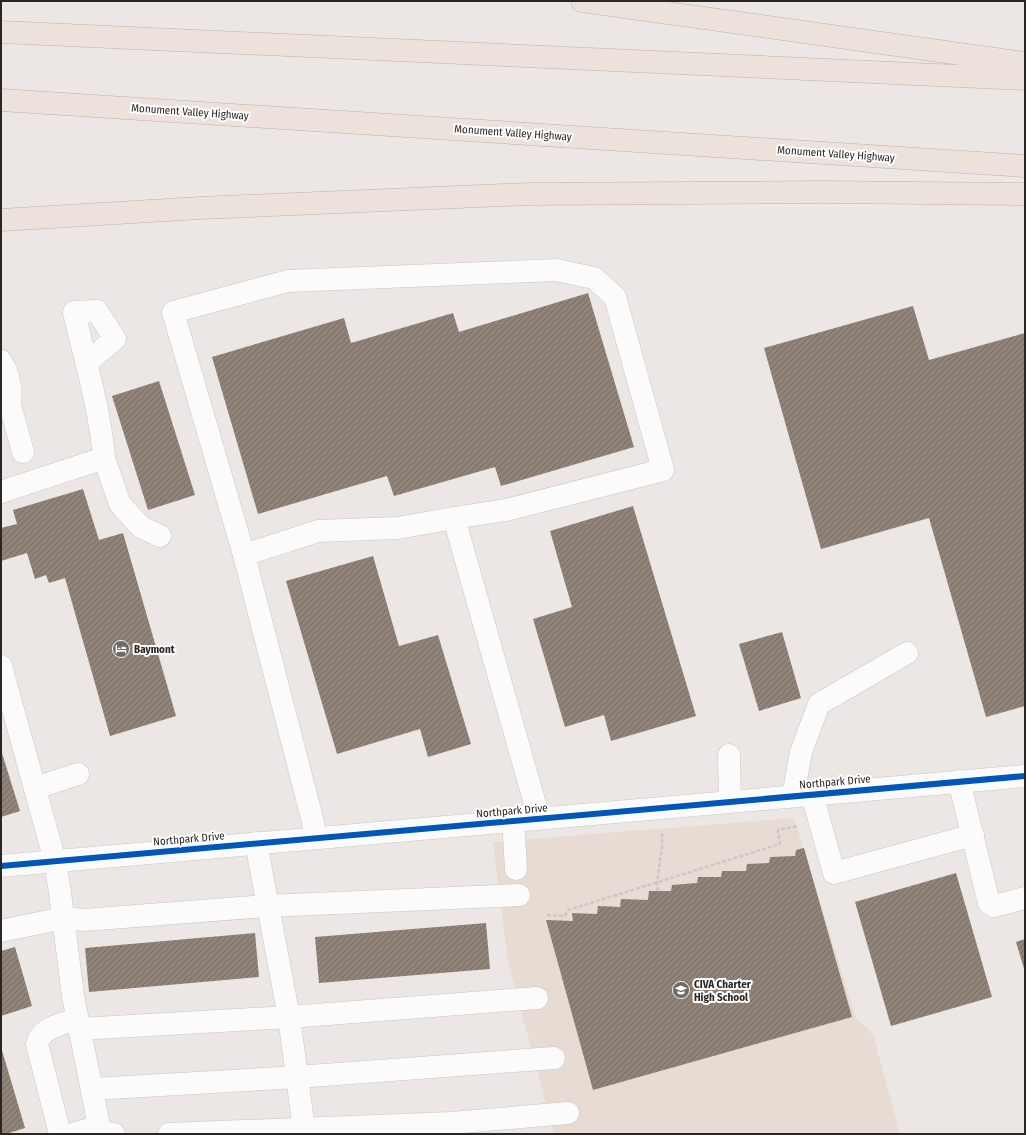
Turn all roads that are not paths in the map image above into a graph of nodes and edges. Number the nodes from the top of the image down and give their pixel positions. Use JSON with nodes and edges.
{"nodes":[{"id":1,"x":582,"y":1,"type":"edge"},
{"id":2,"x":1,"y":32,"type":"edge"},
{"id":3,"x":1025,"y":63,"type":"edge"},
{"id":4,"x":1025,"y":79,"type":"edge"},
{"id":5,"x":1,"y":100,"type":"edge"},
{"id":6,"x":1025,"y":166,"type":"edge"},
{"id":7,"x":1025,"y":194,"type":"edge"},
{"id":8,"x":1,"y":220,"type":"edge"},
{"id":9,"x":1,"y":361,"type":"edge"},
{"id":10,"x":86,"y":363,"type":"dead end"},
{"id":11,"x":6,"y":401,"type":"edge"},
{"id":12,"x":23,"y":452,"type":"dead end"},
{"id":13,"x":104,"y":458,"type":"junction"},
{"id":14,"x":2,"y":489,"type":"edge"},
{"id":15,"x":454,"y":518,"type":"junction"},
{"id":16,"x":160,"y":536,"type":"dead end"},
{"id":17,"x":244,"y":555,"type":"junction"},
{"id":18,"x":907,"y":652,"type":"dead end"},
{"id":19,"x":1,"y":666,"type":"edge"},
{"id":20,"x":7,"y":711,"type":"edge"},
{"id":21,"x":728,"y":755,"type":"dead end"},
{"id":22,"x":78,"y":774,"type":"dead end"},
{"id":23,"x":1025,"y":776,"type":"edge"},
{"id":24,"x":959,"y":781,"type":"junction"},
{"id":25,"x":35,"y":788,"type":"junction"},
{"id":26,"x":803,"y":795,"type":"junction"},
{"id":27,"x":730,"y":802,"type":"junction"},
{"id":28,"x":540,"y":818,"type":"junction"},
{"id":29,"x":513,"y":820,"type":"junction"},
{"id":30,"x":973,"y":835,"type":"junction"},
{"id":31,"x":316,"y":838,"type":"junction"},
{"id":32,"x":256,"y":843,"type":"junction"},
{"id":33,"x":55,"y":861,"type":"junction"},
{"id":34,"x":1,"y":866,"type":"edge"},
{"id":35,"x":516,"y":869,"type":"dead end"},
{"id":36,"x":519,"y":895,"type":"dead end"},
{"id":37,"x":1025,"y":898,"type":"edge"},
{"id":38,"x":268,"y":906,"type":"junction"},
{"id":39,"x":63,"y":918,"type":"junction"},
{"id":40,"x":1,"y":931,"type":"edge"},
{"id":41,"x":537,"y":998,"type":"dead end"},
{"id":42,"x":289,"y":1017,"type":"junction"},
{"id":43,"x":79,"y":1024,"type":"junction"},
{"id":44,"x":554,"y":1058,"type":"dead end"},
{"id":45,"x":297,"y":1078,"type":"junction"},
{"id":46,"x":92,"y":1089,"type":"junction"},
{"id":47,"x":568,"y":1113,"type":"dead end"},
{"id":48,"x":304,"y":1129,"type":"junction"},
{"id":49,"x":107,"y":1130,"type":"edge"},
{"id":50,"x":60,"y":1134,"type":"edge"},
{"id":51,"x":73,"y":1134,"type":"edge"},
{"id":52,"x":169,"y":1134,"type":"edge"}],
"edges":[{"from":1,"to":3,"type":"highway"},
{"from":2,"to":4,"type":"highway"},
{"from":5,"to":6,"type":"highway","name":"Monument Valley Highway"},
{"from":7,"to":8,"type":"highway"},
{"from":9,"to":11,"type":"street"},
{"from":10,"to":13,"type":"street"},
{"from":11,"to":12,"type":"street"},
{"from":13,"to":14,"type":"street"},
{"from":13,"to":16,"type":"street"},
{"from":15,"to":17,"type":"street"},
{"from":15,"to":17,"type":"street"},
{"from":15,"to":28,"type":"street"},
{"from":17,"to":31,"type":"street"},
{"from":18,"to":26,"type":"street"},
{"from":19,"to":20,"type":"street"},
{"from":20,"to":25,"type":"street"},
{"from":21,"to":27,"type":"street"},
{"from":22,"to":25,"type":"street"},
{"from":23,"to":24,"type":"street","name":"Northpark Drive"},
{"from":24,"to":26,"type":"street","name":"Northpark Drive"},
{"from":24,"to":30,"type":"street"},
{"from":25,"to":33,"type":"street"},
{"from":26,"to":27,"type":"street","name":"Northpark Drive"},
{"from":26,"to":30,"type":"street"},
{"from":27,"to":28,"type":"street","name":"Northpark Drive"},
{"from":28,"to":29,"type":"street","name":"Northpark Drive"},
{"from":29,"to":31,"type":"street","name":"Northpark Drive"},
{"from":29,"to":35,"type":"street"},
{"from":30,"to":37,"type":"street"},
{"from":31,"to":32,"type":"street","name":"Northpark Drive"},
{"from":32,"to":33,"type":"street","name":"Northpark Drive"},
{"from":32,"to":38,"type":"street"},
{"from":33,"to":34,"type":"street","name":"Northpark Drive"},
{"from":33,"to":39,"type":"street"},
{"from":36,"to":38,"type":"street"},
{"from":38,"to":39,"type":"street"},
{"from":38,"to":42,"type":"street"},
{"from":39,"to":40,"type":"street"},
{"from":39,"to":43,"type":"street"},
{"from":41,"to":42,"type":"street"},
{"from":42,"to":43,"type":"street"},
{"from":42,"to":45,"type":"street"},
{"from":43,"to":46,"type":"street"},
{"from":43,"to":50,"type":"street"},
{"from":44,"to":45,"type":"street"},
{"from":45,"to":46,"type":"street"},
{"from":45,"to":48,"type":"street"},
{"from":46,"to":49,"type":"street"},
{"from":47,"to":48,"type":"street"},
{"from":48,"to":52,"type":"street"},
{"from":49,"to":51,"type":"street"}]}
